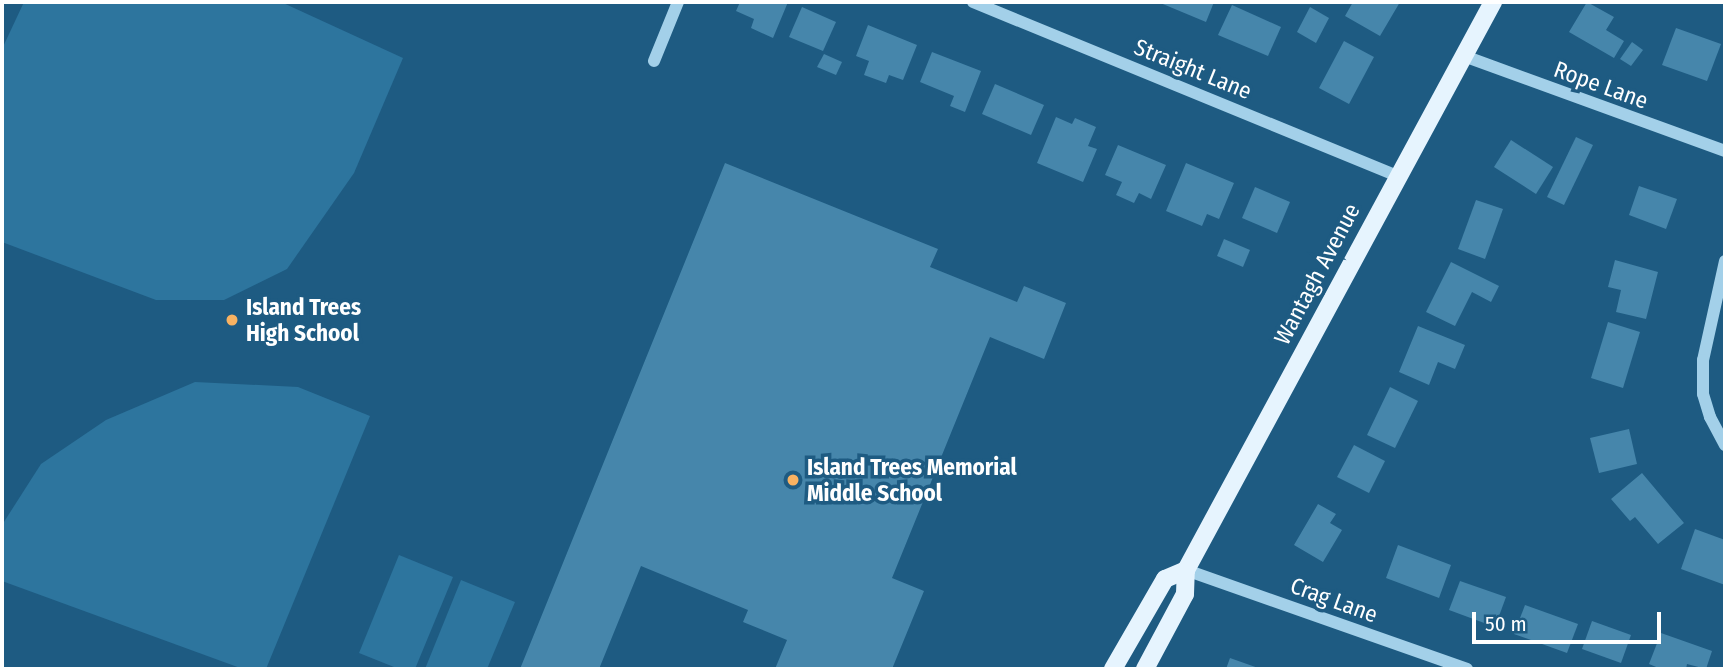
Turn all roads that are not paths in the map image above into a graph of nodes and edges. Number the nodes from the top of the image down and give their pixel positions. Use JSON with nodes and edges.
{"nodes":[{"id":1,"x":678,"y":2,"type":"edge"},
{"id":2,"x":973,"y":2,"type":"edge"},
{"id":3,"x":1493,"y":2,"type":"edge"},
{"id":4,"x":1464,"y":56,"type":"junction"},
{"id":5,"x":654,"y":61,"type":"dead end"},
{"id":6,"x":1725,"y":151,"type":"edge"},
{"id":7,"x":1397,"y":176,"type":"junction"},
{"id":8,"x":1725,"y":261,"type":"edge"},
{"id":9,"x":1725,"y":445,"type":"edge"},
{"id":10,"x":1186,"y":569,"type":"junction"},
{"id":11,"x":1113,"y":669,"type":"edge"},
{"id":12,"x":1145,"y":669,"type":"edge"},
{"id":13,"x":1467,"y":669,"type":"edge"}],
"edges":[{"from":1,"to":5,"type":"street"},
{"from":2,"to":7,"type":"street","name":"Straight Lane"},
{"from":3,"to":4,"type":"main road","name":"Wantagh Avenue"},
{"from":4,"to":6,"type":"street","name":"Rope Lane"},
{"from":4,"to":7,"type":"main road","name":"Wantagh Avenue"},
{"from":7,"to":10,"type":"main road","name":"Wantagh Avenue"},
{"from":8,"to":9,"type":"street"},
{"from":10,"to":11,"type":"main road","name":"Wantagh Avenue"},
{"from":10,"to":12,"type":"main road","name":"Wantagh Avenue"},
{"from":10,"to":13,"type":"street","name":"Crag Lane"}]}
